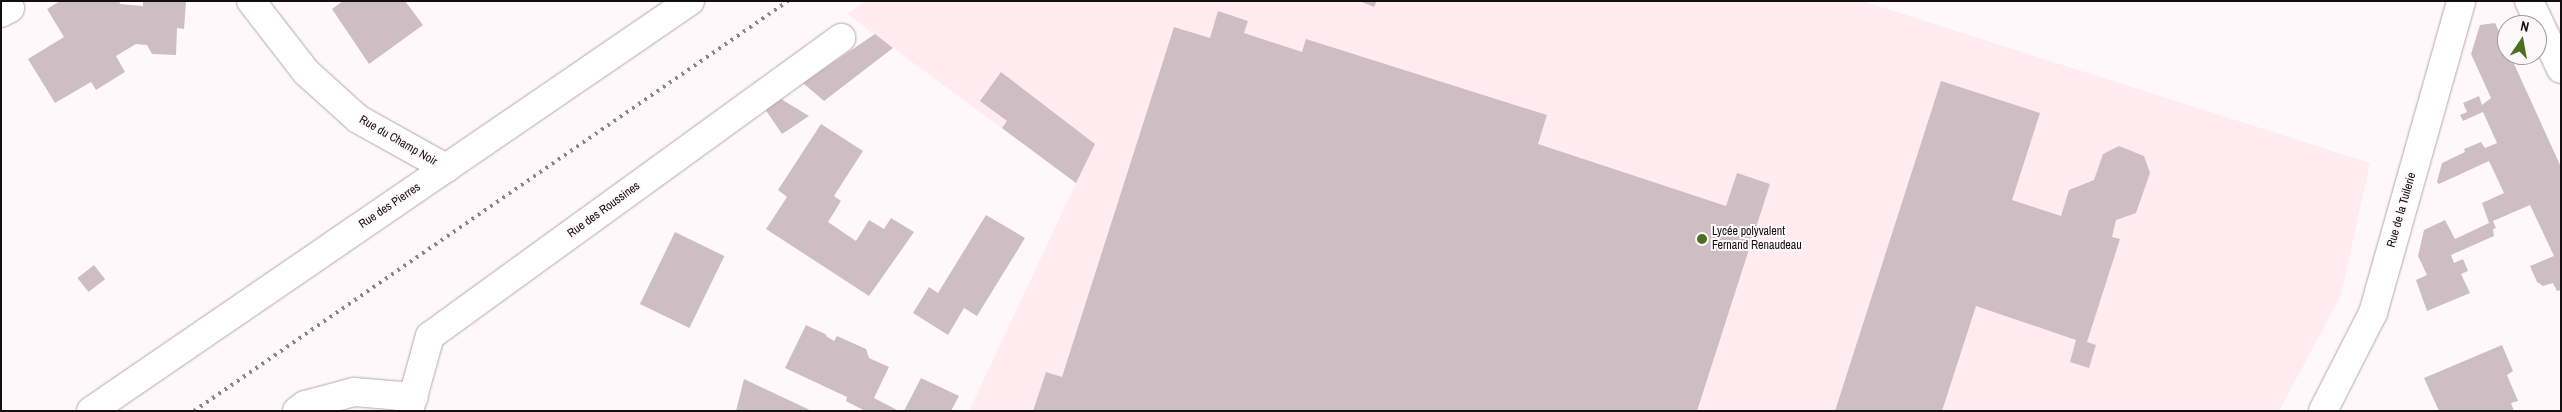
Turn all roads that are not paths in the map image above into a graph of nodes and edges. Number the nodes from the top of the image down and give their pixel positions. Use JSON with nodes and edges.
{"nodes":[{"id":1,"x":5,"y":1,"type":"edge"},
{"id":2,"x":251,"y":1,"type":"edge"},
{"id":3,"x":690,"y":1,"type":"edge"},
{"id":4,"x":2461,"y":1,"type":"edge"},
{"id":5,"x":2529,"y":1,"type":"edge"},
{"id":6,"x":1,"y":13,"type":"edge"},
{"id":7,"x":841,"y":38,"type":"dead end"},
{"id":8,"x":2561,"y":69,"type":"edge"},
{"id":9,"x":446,"y":168,"type":"junction"},
{"id":10,"x":412,"y":404,"type":"edge"},
{"id":11,"x":91,"y":411,"type":"edge"},
{"id":12,"x":297,"y":411,"type":"edge"},
{"id":13,"x":2324,"y":411,"type":"edge"}],
"edges":[{"from":1,"to":6,"type":"street"},
{"from":2,"to":9,"type":"street","name":"Rue du Champ Noir"},
{"from":3,"to":9,"type":"street","name":"Rue des Pierres"},
{"from":4,"to":13,"type":"street","name":"Rue de la Tuilerie"},
{"from":5,"to":8,"type":"street"},
{"from":7,"to":10,"type":"street","name":"Rue des Roussines"},
{"from":9,"to":11,"type":"street","name":"Rue des Pierres"},
{"from":10,"to":12,"type":"street"}]}
